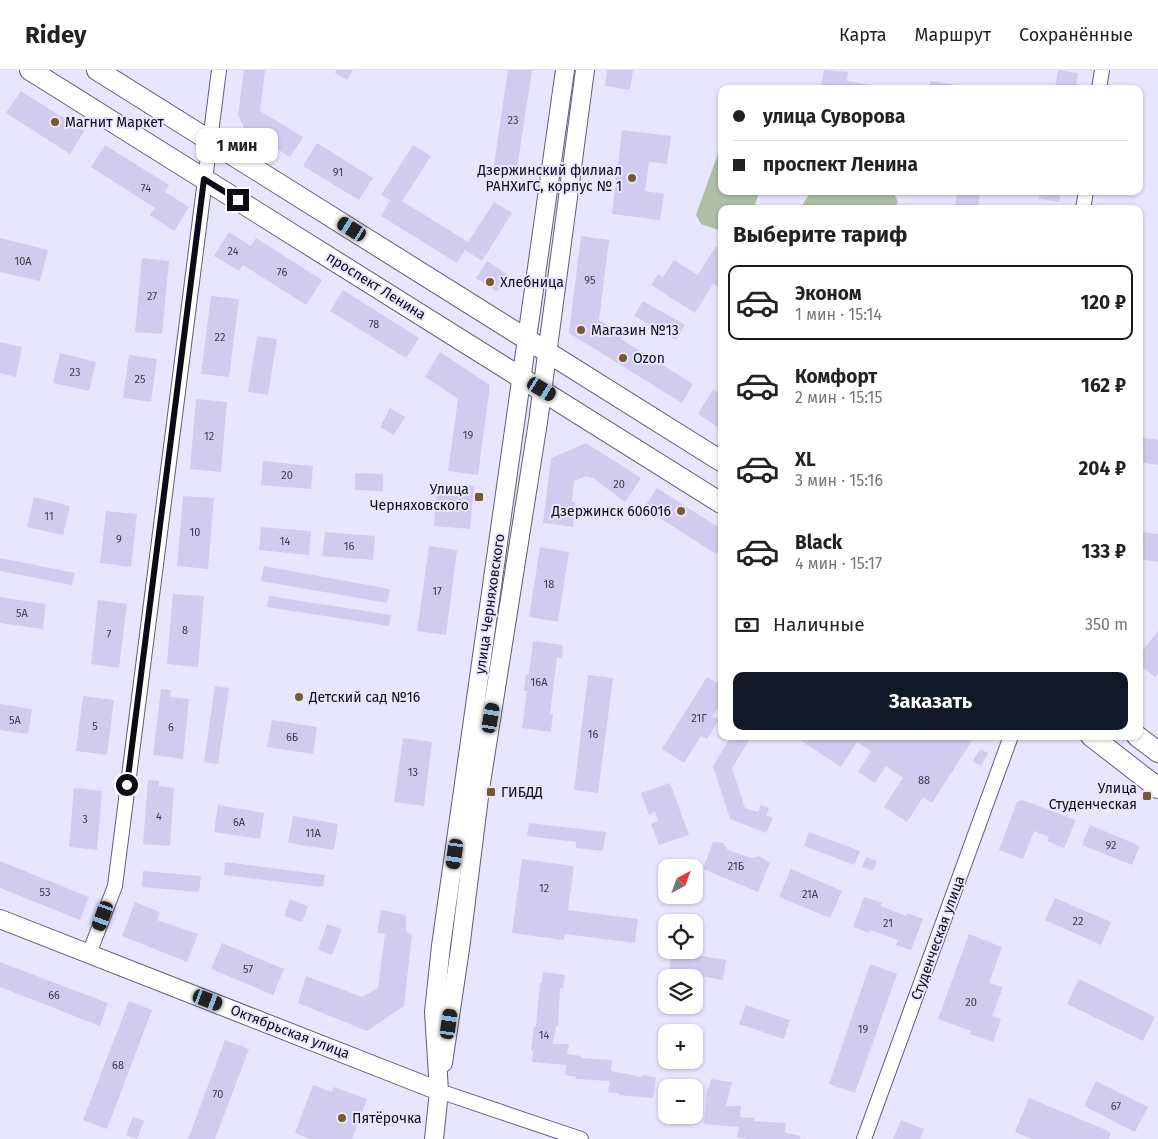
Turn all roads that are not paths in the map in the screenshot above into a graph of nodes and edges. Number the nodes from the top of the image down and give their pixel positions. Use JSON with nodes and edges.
{"nodes":[{"id":1,"x":30,"y":70,"type":"edge"},
{"id":2,"x":97,"y":70,"type":"edge"},
{"id":3,"x":219,"y":70,"type":"edge"},
{"id":4,"x":565,"y":70,"type":"edge"},
{"id":5,"x":585,"y":70,"type":"edge"},
{"id":6,"x":1102,"y":70,"type":"edge"},
{"id":7,"x":1100,"y":85,"type":"edge"},
{"id":8,"x":209,"y":140,"type":"junction"},
{"id":9,"x":204,"y":179,"type":"junction"},
{"id":10,"x":527,"y":340,"type":"junction"},
{"id":11,"x":547,"y":352,"type":"junction"},
{"id":12,"x":522,"y":378,"type":"junction"},
{"id":13,"x":542,"y":389,"type":"junction"},
{"id":14,"x":718,"y":459,"type":"edge"},
{"id":15,"x":718,"y":501,"type":"edge"},
{"id":16,"x":1010,"y":740,"type":"edge"},
{"id":17,"x":1096,"y":740,"type":"edge"},
{"id":18,"x":1142,"y":740,"type":"edge"},
{"id":19,"x":1158,"y":752,"type":"edge"},
{"id":20,"x":1158,"y":788,"type":"edge"},
{"id":21,"x":0,"y":919,"type":"edge"},
{"id":22,"x":89,"y":954,"type":"junction"},
{"id":23,"x":438,"y":1091,"type":"junction"},
{"id":24,"x":434,"y":1139,"type":"edge"},
{"id":25,"x":581,"y":1139,"type":"edge"},
{"id":26,"x":864,"y":1139,"type":"edge"}],
"edges":[{"from":1,"to":9,"type":"main road","name":"проспект Ленина"},
{"from":2,"to":8,"type":"main road"},
{"from":3,"to":8,"type":"street"},
{"from":4,"to":10,"type":"street","name":"улица Черняховского"},
{"from":5,"to":11,"type":"street"},
{"from":6,"to":7,"type":"street"},
{"from":8,"to":9,"type":"street"},
{"from":8,"to":10,"type":"main road"},
{"from":9,"to":12,"type":"main road","name":"проспект Ленина"},
{"from":9,"to":22,"type":"street"},
{"from":10,"to":11,"type":"main road"},
{"from":10,"to":12,"type":"street","name":"улица Черняховского"},
{"from":11,"to":13,"type":"street"},
{"from":11,"to":14,"type":"main road"},
{"from":12,"to":13,"type":"main road","name":"проспект Ленина"},
{"from":12,"to":23,"type":"street","name":"улица Черняховского"},
{"from":13,"to":15,"type":"main road","name":"проспект Ленина"},
{"from":13,"to":23,"type":"street"},
{"from":16,"to":26,"type":"street","name":"Студенческая улица"},
{"from":17,"to":20,"type":"main road"},
{"from":18,"to":19,"type":"main road"},
{"from":21,"to":22,"type":"street","name":"Октябрьская улица"},
{"from":22,"to":23,"type":"street","name":"Октябрьская улица"},
{"from":23,"to":24,"type":"street","name":"улица Черняховского"},
{"from":23,"to":25,"type":"street","name":"Октябрьская улица"}]}
